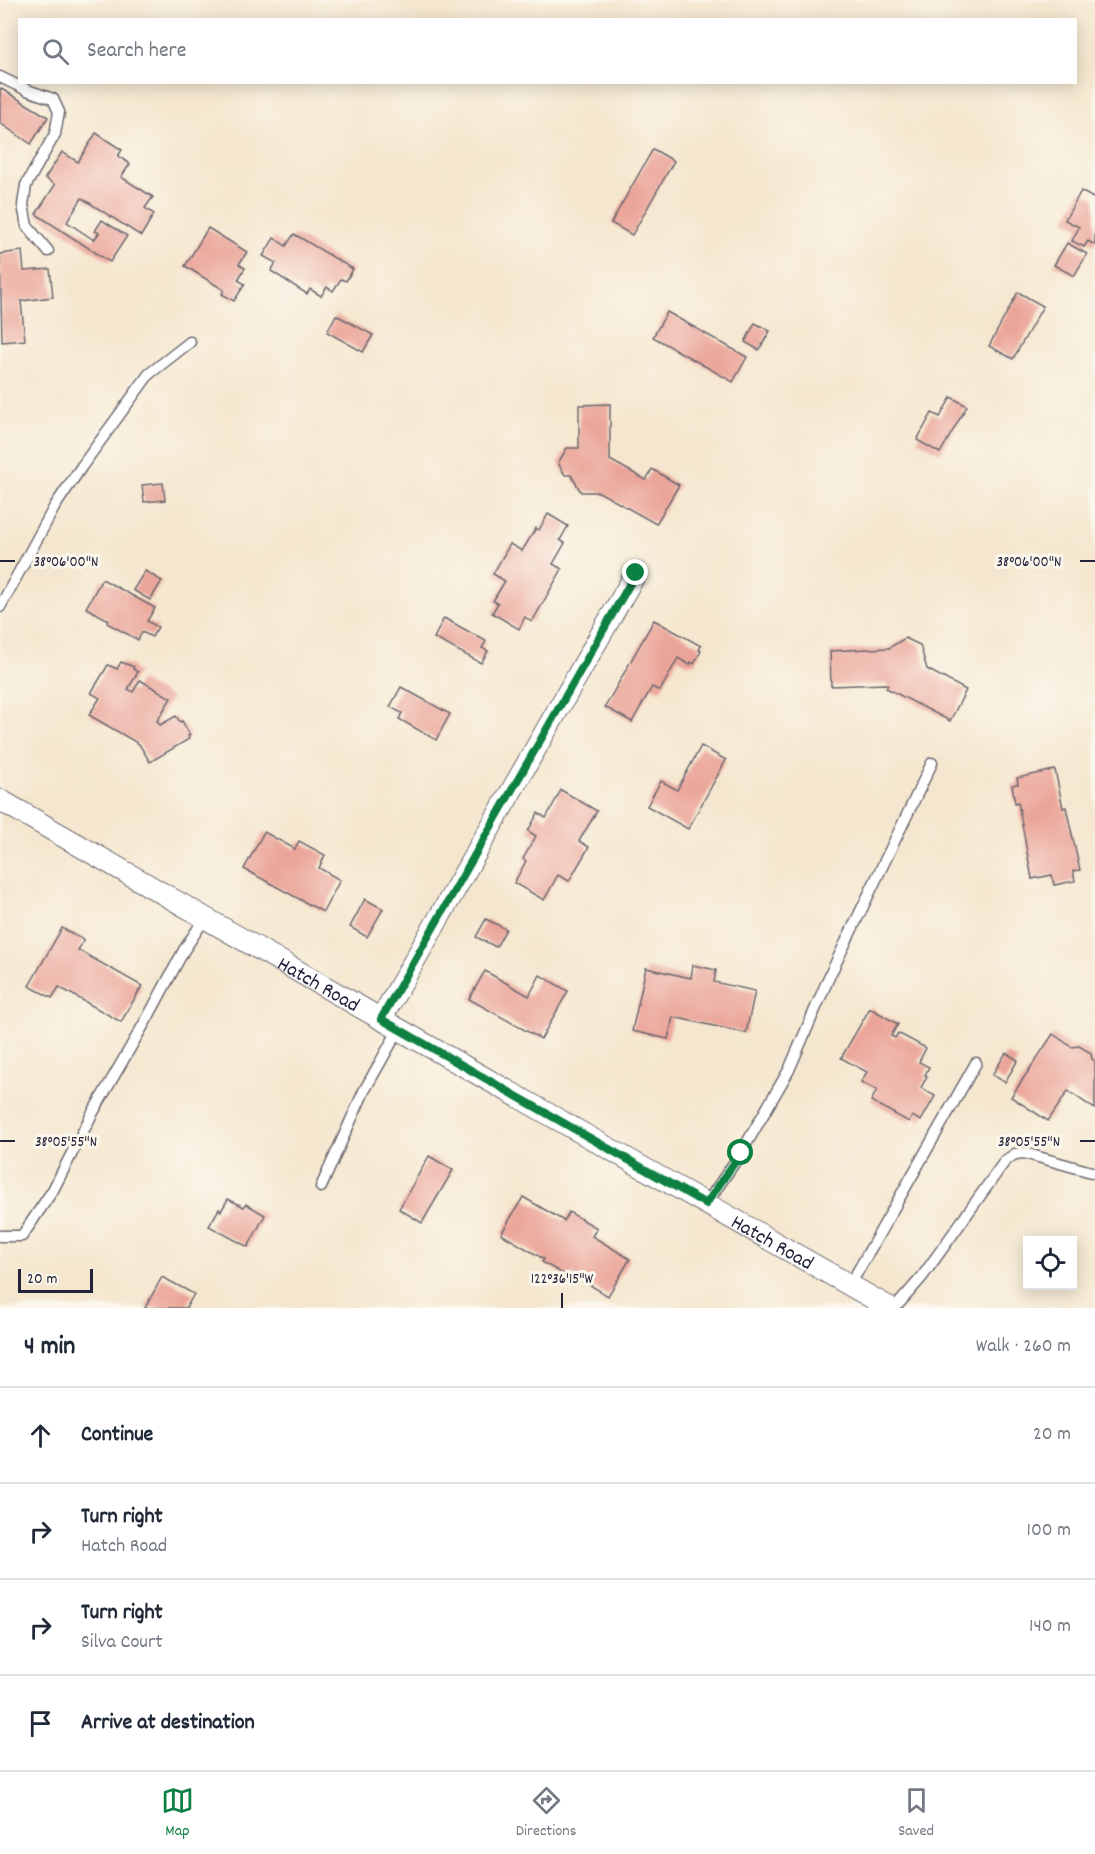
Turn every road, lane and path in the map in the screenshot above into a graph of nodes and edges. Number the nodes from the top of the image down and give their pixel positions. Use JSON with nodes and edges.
{"nodes":[{"id":1,"x":0,"y":77,"type":"edge"},
{"id":2,"x":48,"y":251,"type":"dead end"},
{"id":3,"x":190,"y":342,"type":"dead end"},
{"id":4,"x":636,"y":573,"type":"dead end"},
{"id":5,"x":0,"y":608,"type":"edge"},
{"id":6,"x":933,"y":763,"type":"dead end"},
{"id":7,"x":0,"y":800,"type":"edge"},
{"id":8,"x":206,"y":918,"type":"junction"},
{"id":9,"x":390,"y":1024,"type":"junction"},
{"id":10,"x":976,"y":1063,"type":"dead end"},
{"id":11,"x":1095,"y":1173,"type":"edge"},
{"id":12,"x":321,"y":1187,"type":"dead end"},
{"id":13,"x":706,"y":1204,"type":"junction"},
{"id":14,"x":0,"y":1236,"type":"edge"},
{"id":15,"x":850,"y":1285,"type":"junction"},
{"id":16,"x":890,"y":1308,"type":"edge"},
{"id":17,"x":895,"y":1308,"type":"edge"}],
"edges":[{"from":1,"to":2,"type":"lane"},
{"from":3,"to":5,"type":"lane"},
{"from":4,"to":9,"type":"street"},
{"from":6,"to":13,"type":"lane"},
{"from":7,"to":8,"type":"street","name":"Hatch Road"},
{"from":8,"to":9,"type":"street","name":"Hatch Road"},
{"from":8,"to":14,"type":"lane"},
{"from":9,"to":12,"type":"lane"},
{"from":9,"to":13,"type":"street","name":"Hatch Road"},
{"from":10,"to":15,"type":"lane"},
{"from":11,"to":17,"type":"lane"},
{"from":13,"to":15,"type":"street","name":"Hatch Road"},
{"from":15,"to":16,"type":"street","name":"Hatch Road"}]}
